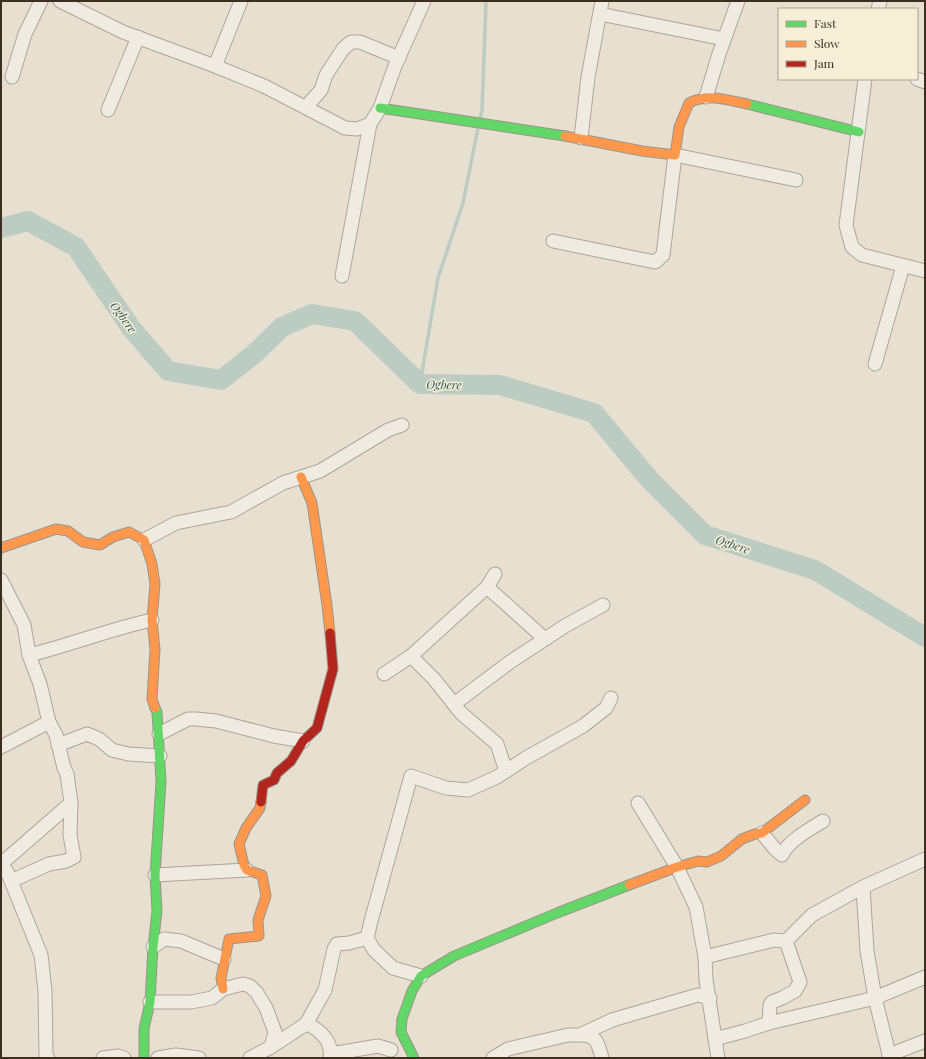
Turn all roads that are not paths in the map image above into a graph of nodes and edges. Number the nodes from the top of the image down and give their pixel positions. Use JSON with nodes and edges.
{"nodes":[{"id":1,"x":41,"y":1,"type":"edge"},
{"id":2,"x":60,"y":1,"type":"edge"},
{"id":3,"x":241,"y":1,"type":"edge"},
{"id":4,"x":424,"y":1,"type":"edge"},
{"id":5,"x":738,"y":1,"type":"edge"},
{"id":6,"x":601,"y":7,"type":"edge"},
{"id":7,"x":138,"y":37,"type":"junction"},
{"id":8,"x":724,"y":39,"type":"junction"},
{"id":9,"x":399,"y":58,"type":"junction"},
{"id":10,"x":215,"y":66,"type":"junction"},
{"id":11,"x":12,"y":77,"type":"dead end"},
{"id":12,"x":865,"y":80,"type":"edge"},
{"id":13,"x":706,"y":97,"type":"junction"},
{"id":14,"x":306,"y":107,"type":"junction"},
{"id":15,"x":380,"y":108,"type":"junction"},
{"id":16,"x":108,"y":110,"type":"dead end"},
{"id":17,"x":370,"y":124,"type":"junction"},
{"id":18,"x":859,"y":132,"type":"junction"},
{"id":19,"x":581,"y":138,"type":"junction"},
{"id":20,"x":675,"y":155,"type":"junction"},
{"id":21,"x":796,"y":180,"type":"dead end"},
{"id":22,"x":553,"y":241,"type":"dead end"},
{"id":23,"x":903,"y":266,"type":"junction"},
{"id":24,"x":925,"y":271,"type":"edge"},
{"id":25,"x":342,"y":276,"type":"dead end"},
{"id":26,"x":875,"y":364,"type":"dead end"},
{"id":27,"x":402,"y":425,"type":"dead end"},
{"id":28,"x":302,"y":477,"type":"junction"},
{"id":29,"x":144,"y":540,"type":"junction"},
{"id":30,"x":1,"y":548,"type":"edge"},
{"id":31,"x":496,"y":574,"type":"dead end"},
{"id":32,"x":1,"y":580,"type":"edge"},
{"id":33,"x":487,"y":587,"type":"junction"},
{"id":34,"x":603,"y":605,"type":"dead end"},
{"id":35,"x":152,"y":620,"type":"junction"},
{"id":36,"x":545,"y":639,"type":"junction"},
{"id":37,"x":29,"y":655,"type":"junction"},
{"id":38,"x":411,"y":656,"type":"junction"},
{"id":39,"x":384,"y":674,"type":"dead end"},
{"id":40,"x":611,"y":698,"type":"dead end"},
{"id":41,"x":454,"y":704,"type":"junction"},
{"id":42,"x":49,"y":722,"type":"junction"},
{"id":43,"x":158,"y":734,"type":"junction"},
{"id":44,"x":303,"y":741,"type":"junction"},
{"id":45,"x":1,"y":745,"type":"edge"},
{"id":46,"x":58,"y":745,"type":"junction"},
{"id":47,"x":160,"y":756,"type":"junction"},
{"id":48,"x":506,"y":771,"type":"junction"},
{"id":49,"x":805,"y":800,"type":"dead end"},
{"id":50,"x":71,"y":803,"type":"junction"},
{"id":51,"x":638,"y":803,"type":"dead end"},
{"id":52,"x":823,"y":822,"type":"dead end"},
{"id":53,"x":762,"y":833,"type":"junction"},
{"id":54,"x":925,"y":859,"type":"edge"},
{"id":55,"x":2,"y":862,"type":"edge"},
{"id":56,"x":677,"y":867,"type":"junction"},
{"id":57,"x":247,"y":870,"type":"junction"},
{"id":58,"x":155,"y":875,"type":"junction"},
{"id":59,"x":7,"y":879,"type":"edge"},
{"id":60,"x":863,"y":886,"type":"junction"},
{"id":61,"x":367,"y":938,"type":"junction"},
{"id":62,"x":786,"y":941,"type":"junction"},
{"id":63,"x":152,"y":947,"type":"junction"},
{"id":64,"x":705,"y":957,"type":"junction"},
{"id":65,"x":224,"y":959,"type":"junction"},
{"id":66,"x":421,"y":976,"type":"junction"},
{"id":67,"x":925,"y":978,"type":"edge"},
{"id":68,"x":223,"y":989,"type":"junction"},
{"id":69,"x":704,"y":997,"type":"junction"},
{"id":70,"x":875,"y":998,"type":"junction"},
{"id":71,"x":150,"y":1002,"type":"junction"},
{"id":72,"x":769,"y":1023,"type":"junction"},
{"id":73,"x":306,"y":1024,"type":"junction"},
{"id":74,"x":580,"y":1035,"type":"junction"},
{"id":75,"x":715,"y":1039,"type":"junction"},
{"id":76,"x":925,"y":1041,"type":"edge"},
{"id":77,"x":405,"y":1042,"type":"junction"},
{"id":78,"x":271,"y":1047,"type":"junction"},
{"id":79,"x":389,"y":1054,"type":"edge"},
{"id":80,"x":331,"y":1056,"type":"edge"},
{"id":81,"x":890,"y":1056,"type":"edge"},
{"id":82,"x":253,"y":1057,"type":"edge"},
{"id":83,"x":48,"y":1058,"type":"edge"},
{"id":84,"x":102,"y":1058,"type":"edge"},
{"id":85,"x":124,"y":1058,"type":"edge"},
{"id":86,"x":144,"y":1058,"type":"edge"},
{"id":87,"x":158,"y":1058,"type":"edge"},
{"id":88,"x":200,"y":1058,"type":"edge"},
{"id":89,"x":414,"y":1058,"type":"edge"},
{"id":90,"x":493,"y":1058,"type":"edge"},
{"id":91,"x":602,"y":1058,"type":"edge"},
{"id":92,"x":718,"y":1058,"type":"edge"}],
"edges":[{"from":1,"to":11,"type":"street"},
{"from":2,"to":7,"type":"street"},
{"from":3,"to":10,"type":"street"},
{"from":4,"to":9,"type":"street"},
{"from":5,"to":8,"type":"street"},
{"from":6,"to":8,"type":"street"},
{"from":6,"to":19,"type":"street"},
{"from":7,"to":10,"type":"street"},
{"from":7,"to":16,"type":"street"},
{"from":8,"to":13,"type":"street"},
{"from":9,"to":14,"type":"street"},
{"from":9,"to":15,"type":"street"},
{"from":10,"to":14,"type":"street"},
{"from":12,"to":18,"type":"street"},
{"from":13,"to":18,"type":"street"},
{"from":13,"to":20,"type":"street"},
{"from":14,"to":17,"type":"street"},
{"from":15,"to":17,"type":"street"},
{"from":15,"to":19,"type":"street"},
{"from":17,"to":25,"type":"street"},
{"from":18,"to":23,"type":"street"},
{"from":19,"to":20,"type":"street"},
{"from":20,"to":21,"type":"street"},
{"from":20,"to":22,"type":"street"},
{"from":23,"to":24,"type":"street"},
{"from":23,"to":26,"type":"street"},
{"from":27,"to":28,"type":"street"},
{"from":28,"to":29,"type":"street"},
{"from":28,"to":44,"type":"street"},
{"from":29,"to":30,"type":"street"},
{"from":29,"to":35,"type":"street"},
{"from":31,"to":33,"type":"street"},
{"from":32,"to":37,"type":"street"},
{"from":33,"to":36,"type":"street"},
{"from":33,"to":38,"type":"street"},
{"from":34,"to":36,"type":"street"},
{"from":35,"to":37,"type":"street"},
{"from":35,"to":43,"type":"street"},
{"from":36,"to":41,"type":"street"},
{"from":37,"to":42,"type":"street"},
{"from":38,"to":39,"type":"street"},
{"from":38,"to":41,"type":"street"},
{"from":40,"to":48,"type":"street"},
{"from":41,"to":48,"type":"street"},
{"from":42,"to":45,"type":"street"},
{"from":42,"to":46,"type":"street"},
{"from":43,"to":44,"type":"street"},
{"from":43,"to":47,"type":"street"},
{"from":44,"to":57,"type":"street"},
{"from":46,"to":47,"type":"street"},
{"from":46,"to":50,"type":"street"},
{"from":47,"to":58,"type":"street"},
{"from":48,"to":61,"type":"street"},
{"from":49,"to":53,"type":"street"},
{"from":50,"to":55,"type":"street"},
{"from":50,"to":59,"type":"street"},
{"from":51,"to":56,"type":"street"},
{"from":52,"to":53,"type":"street"},
{"from":53,"to":56,"type":"street"},
{"from":54,"to":60,"type":"street"},
{"from":55,"to":59,"type":"street"},
{"from":56,"to":64,"type":"street"},
{"from":56,"to":66,"type":"street"},
{"from":57,"to":58,"type":"street"},
{"from":57,"to":65,"type":"street"},
{"from":58,"to":63,"type":"street"},
{"from":59,"to":83,"type":"street"},
{"from":60,"to":62,"type":"street"},
{"from":60,"to":70,"type":"street"},
{"from":61,"to":66,"type":"street"},
{"from":61,"to":73,"type":"street"},
{"from":62,"to":64,"type":"street"},
{"from":62,"to":72,"type":"street"},
{"from":63,"to":65,"type":"street"},
{"from":63,"to":71,"type":"street"},
{"from":64,"to":69,"type":"street"},
{"from":65,"to":68,"type":"street"},
{"from":66,"to":77,"type":"street"},
{"from":67,"to":70,"type":"street"},
{"from":68,"to":71,"type":"street"},
{"from":68,"to":78,"type":"street"},
{"from":69,"to":74,"type":"street"},
{"from":69,"to":75,"type":"street"},
{"from":70,"to":72,"type":"street"},
{"from":70,"to":81,"type":"street"},
{"from":71,"to":86,"type":"street"},
{"from":72,"to":75,"type":"street"},
{"from":73,"to":78,"type":"street"},
{"from":73,"to":80,"type":"street"},
{"from":74,"to":90,"type":"street"},
{"from":74,"to":91,"type":"street"},
{"from":75,"to":92,"type":"street"},
{"from":76,"to":81,"type":"street"},
{"from":77,"to":79,"type":"street"},
{"from":77,"to":89,"type":"street"},
{"from":78,"to":82,"type":"street"},
{"from":79,"to":80,"type":"street"},
{"from":84,"to":85,"type":"street"},
{"from":87,"to":88,"type":"street"}]}
